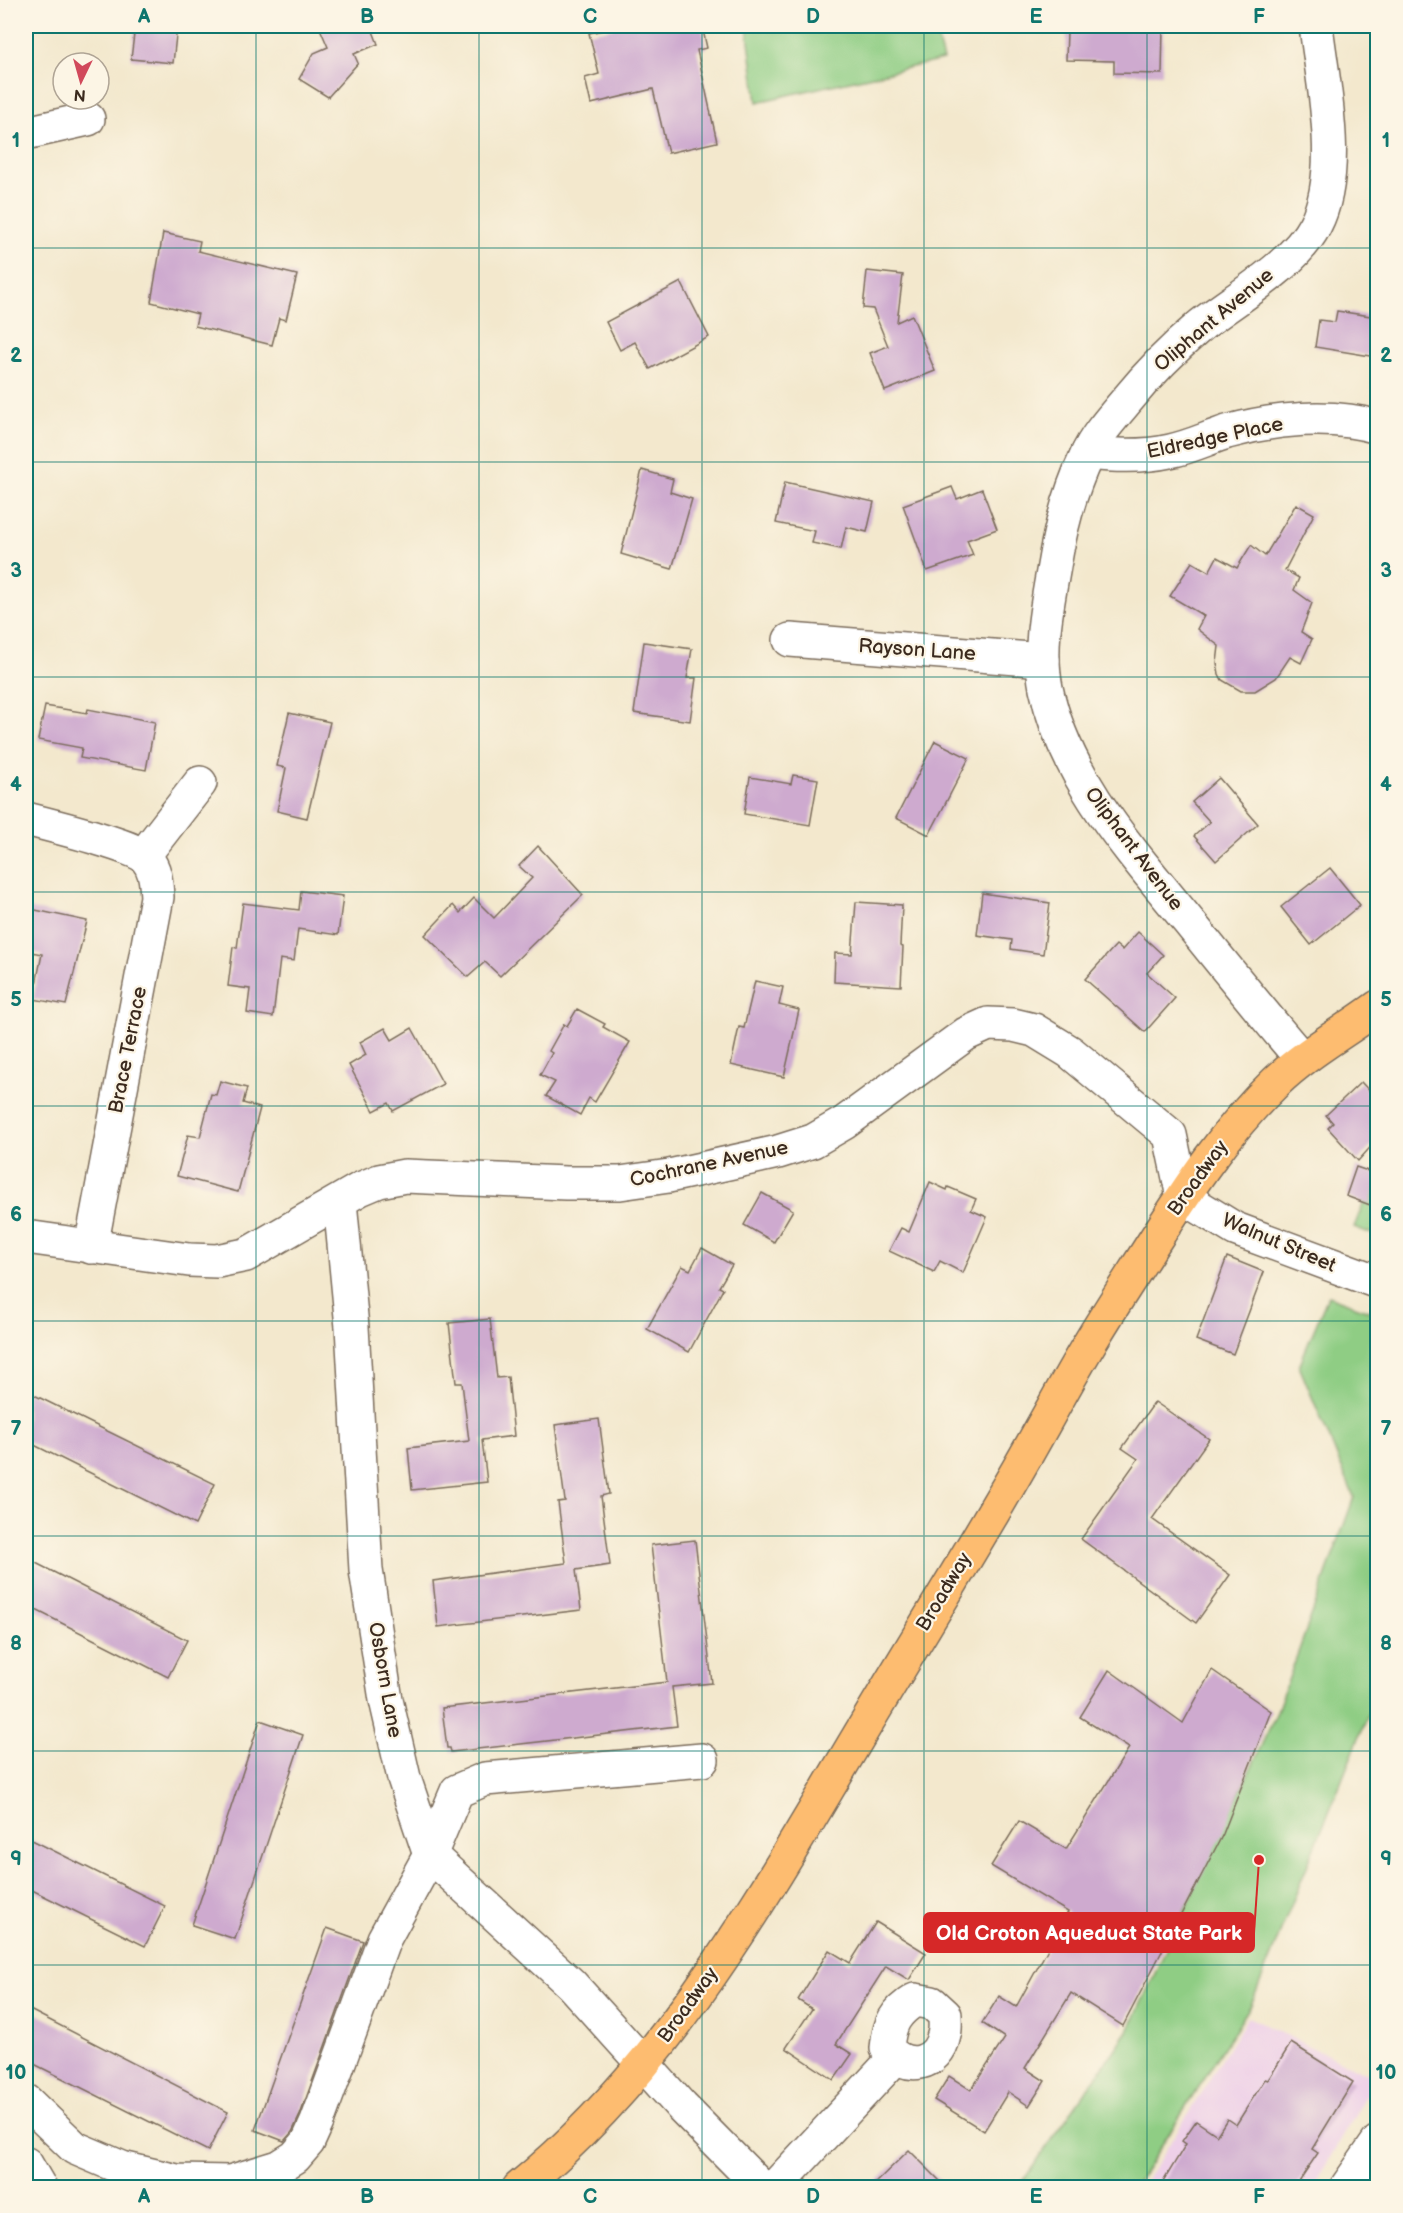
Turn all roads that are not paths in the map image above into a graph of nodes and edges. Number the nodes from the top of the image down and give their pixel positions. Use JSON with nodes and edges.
{"nodes":[{"id":1,"x":1316,"y":26,"type":"edge"},
{"id":2,"x":88,"y":119,"type":"dead end"},
{"id":3,"x":26,"y":133,"type":"edge"},
{"id":4,"x":1377,"y":427,"type":"edge"},
{"id":5,"x":1088,"y":453,"type":"junction"},
{"id":6,"x":790,"y":640,"type":"dead end"},
{"id":7,"x":1043,"y":660,"type":"junction"},
{"id":8,"x":200,"y":783,"type":"dead end"},
{"id":9,"x":26,"y":819,"type":"edge"},
{"id":10,"x":144,"y":855,"type":"junction"},
{"id":11,"x":1377,"y":1007,"type":"edge"},
{"id":12,"x":1302,"y":1059,"type":"junction"},
{"id":13,"x":1183,"y":1197,"type":"junction"},
{"id":14,"x":340,"y":1202,"type":"junction"},
{"id":15,"x":26,"y":1237,"type":"edge"},
{"id":16,"x":91,"y":1247,"type":"junction"},
{"id":17,"x":1377,"y":1282,"type":"edge"},
{"id":18,"x":702,"y":1760,"type":"dead end"},
{"id":19,"x":430,"y":1855,"type":"junction"},
{"id":20,"x":895,"y":2058,"type":"dead end"},
{"id":21,"x":643,"y":2064,"type":"junction"},
{"id":22,"x":26,"y":2101,"type":"edge"},
{"id":23,"x":1377,"y":2142,"type":"edge"},
{"id":24,"x":26,"y":2164,"type":"edge"},
{"id":25,"x":40,"y":2187,"type":"edge"},
{"id":26,"x":519,"y":2187,"type":"edge"},
{"id":27,"x":762,"y":2187,"type":"edge"},
{"id":28,"x":774,"y":2187,"type":"edge"},
{"id":29,"x":1346,"y":2187,"type":"edge"}],
"edges":[{"from":1,"to":5,"type":"street","name":"Oliphant Avenue"},
{"from":2,"to":3,"type":"street"},
{"from":4,"to":5,"type":"street","name":"Eldredge Place"},
{"from":5,"to":7,"type":"street","name":"Oliphant Avenue"},
{"from":6,"to":7,"type":"street","name":"Rayson Lane"},
{"from":7,"to":12,"type":"street","name":"Oliphant Avenue"},
{"from":8,"to":10,"type":"street"},
{"from":9,"to":10,"type":"street"},
{"from":10,"to":16,"type":"street","name":"Brace Terrace"},
{"from":11,"to":12,"type":"main road","name":"Broadway"},
{"from":12,"to":13,"type":"main road","name":"Broadway"},
{"from":13,"to":14,"type":"street","name":"Cochrane Avenue"},
{"from":13,"to":17,"type":"street","name":"Walnut Street"},
{"from":13,"to":21,"type":"main road","name":"Broadway"},
{"from":14,"to":16,"type":"street","name":"Cochrane Avenue"},
{"from":14,"to":19,"type":"street","name":"Osborn Lane"},
{"from":15,"to":16,"type":"street","name":"Cochrane Avenue"},
{"from":18,"to":19,"type":"street"},
{"from":19,"to":21,"type":"street","name":"Osborn Lane"},
{"from":19,"to":22,"type":"street"},
{"from":20,"to":28,"type":"street"},
{"from":21,"to":26,"type":"main road","name":"Broadway"},
{"from":21,"to":27,"type":"street","name":"Osborn Lane"},
{"from":23,"to":29,"type":"street"},
{"from":24,"to":25,"type":"street"}]}
